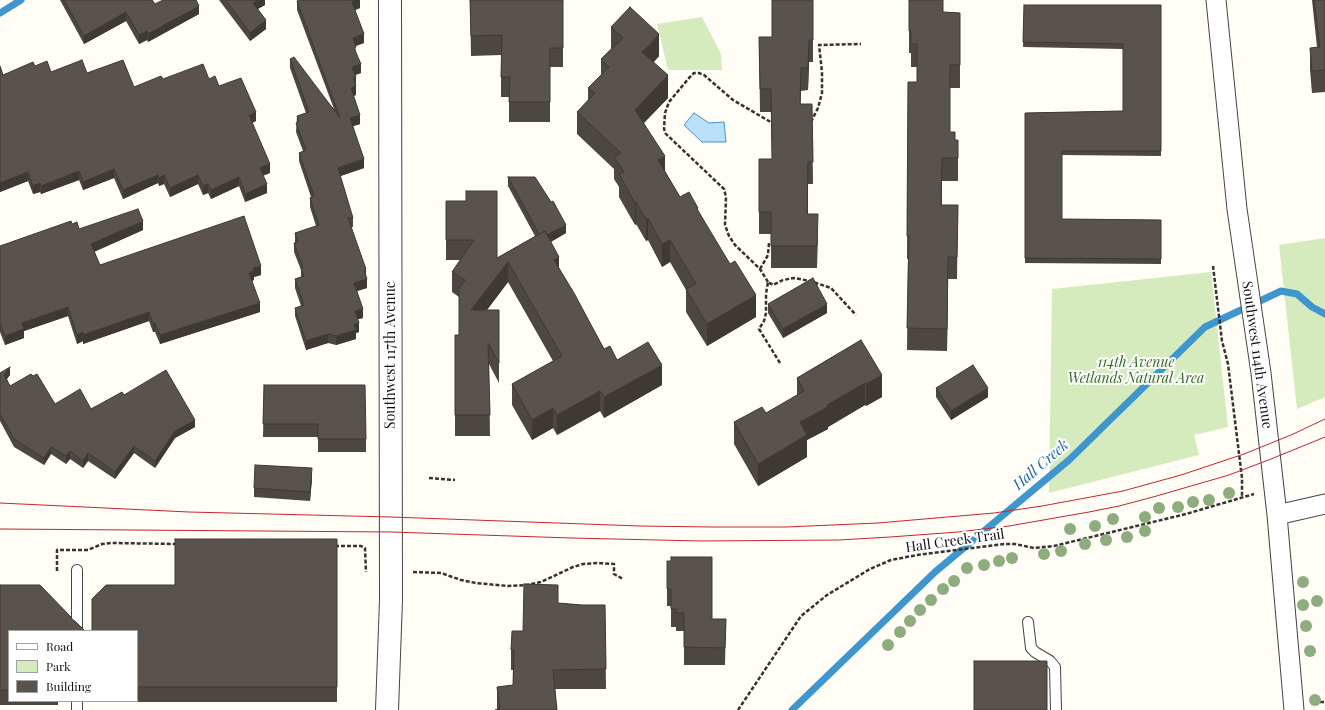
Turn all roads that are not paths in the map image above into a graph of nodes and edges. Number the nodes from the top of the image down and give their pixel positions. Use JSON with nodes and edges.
{"nodes":[{"id":1,"x":390,"y":0,"type":"edge"},
{"id":2,"x":1216,"y":0,"type":"edge"},
{"id":3,"x":1325,"y":504,"type":"edge"},
{"id":4,"x":1277,"y":515,"type":"junction"},
{"id":5,"x":77,"y":570,"type":"dead end"},
{"id":6,"x":1028,"y":622,"type":"dead end"},
{"id":7,"x":77,"y":630,"type":"edge"},
{"id":8,"x":387,"y":710,"type":"edge"},
{"id":9,"x":1056,"y":710,"type":"edge"},
{"id":10,"x":1294,"y":710,"type":"edge"}],
"edges":[{"from":1,"to":8,"type":"street","name":"Southwest 117th Avenue"},
{"from":2,"to":4,"type":"street","name":"Southwest 114th Avenue"},
{"from":3,"to":4,"type":"street"},
{"from":4,"to":10,"type":"street","name":"Southwest 114th Avenue"},
{"from":5,"to":7,"type":"lane"},
{"from":6,"to":9,"type":"lane"}]}
